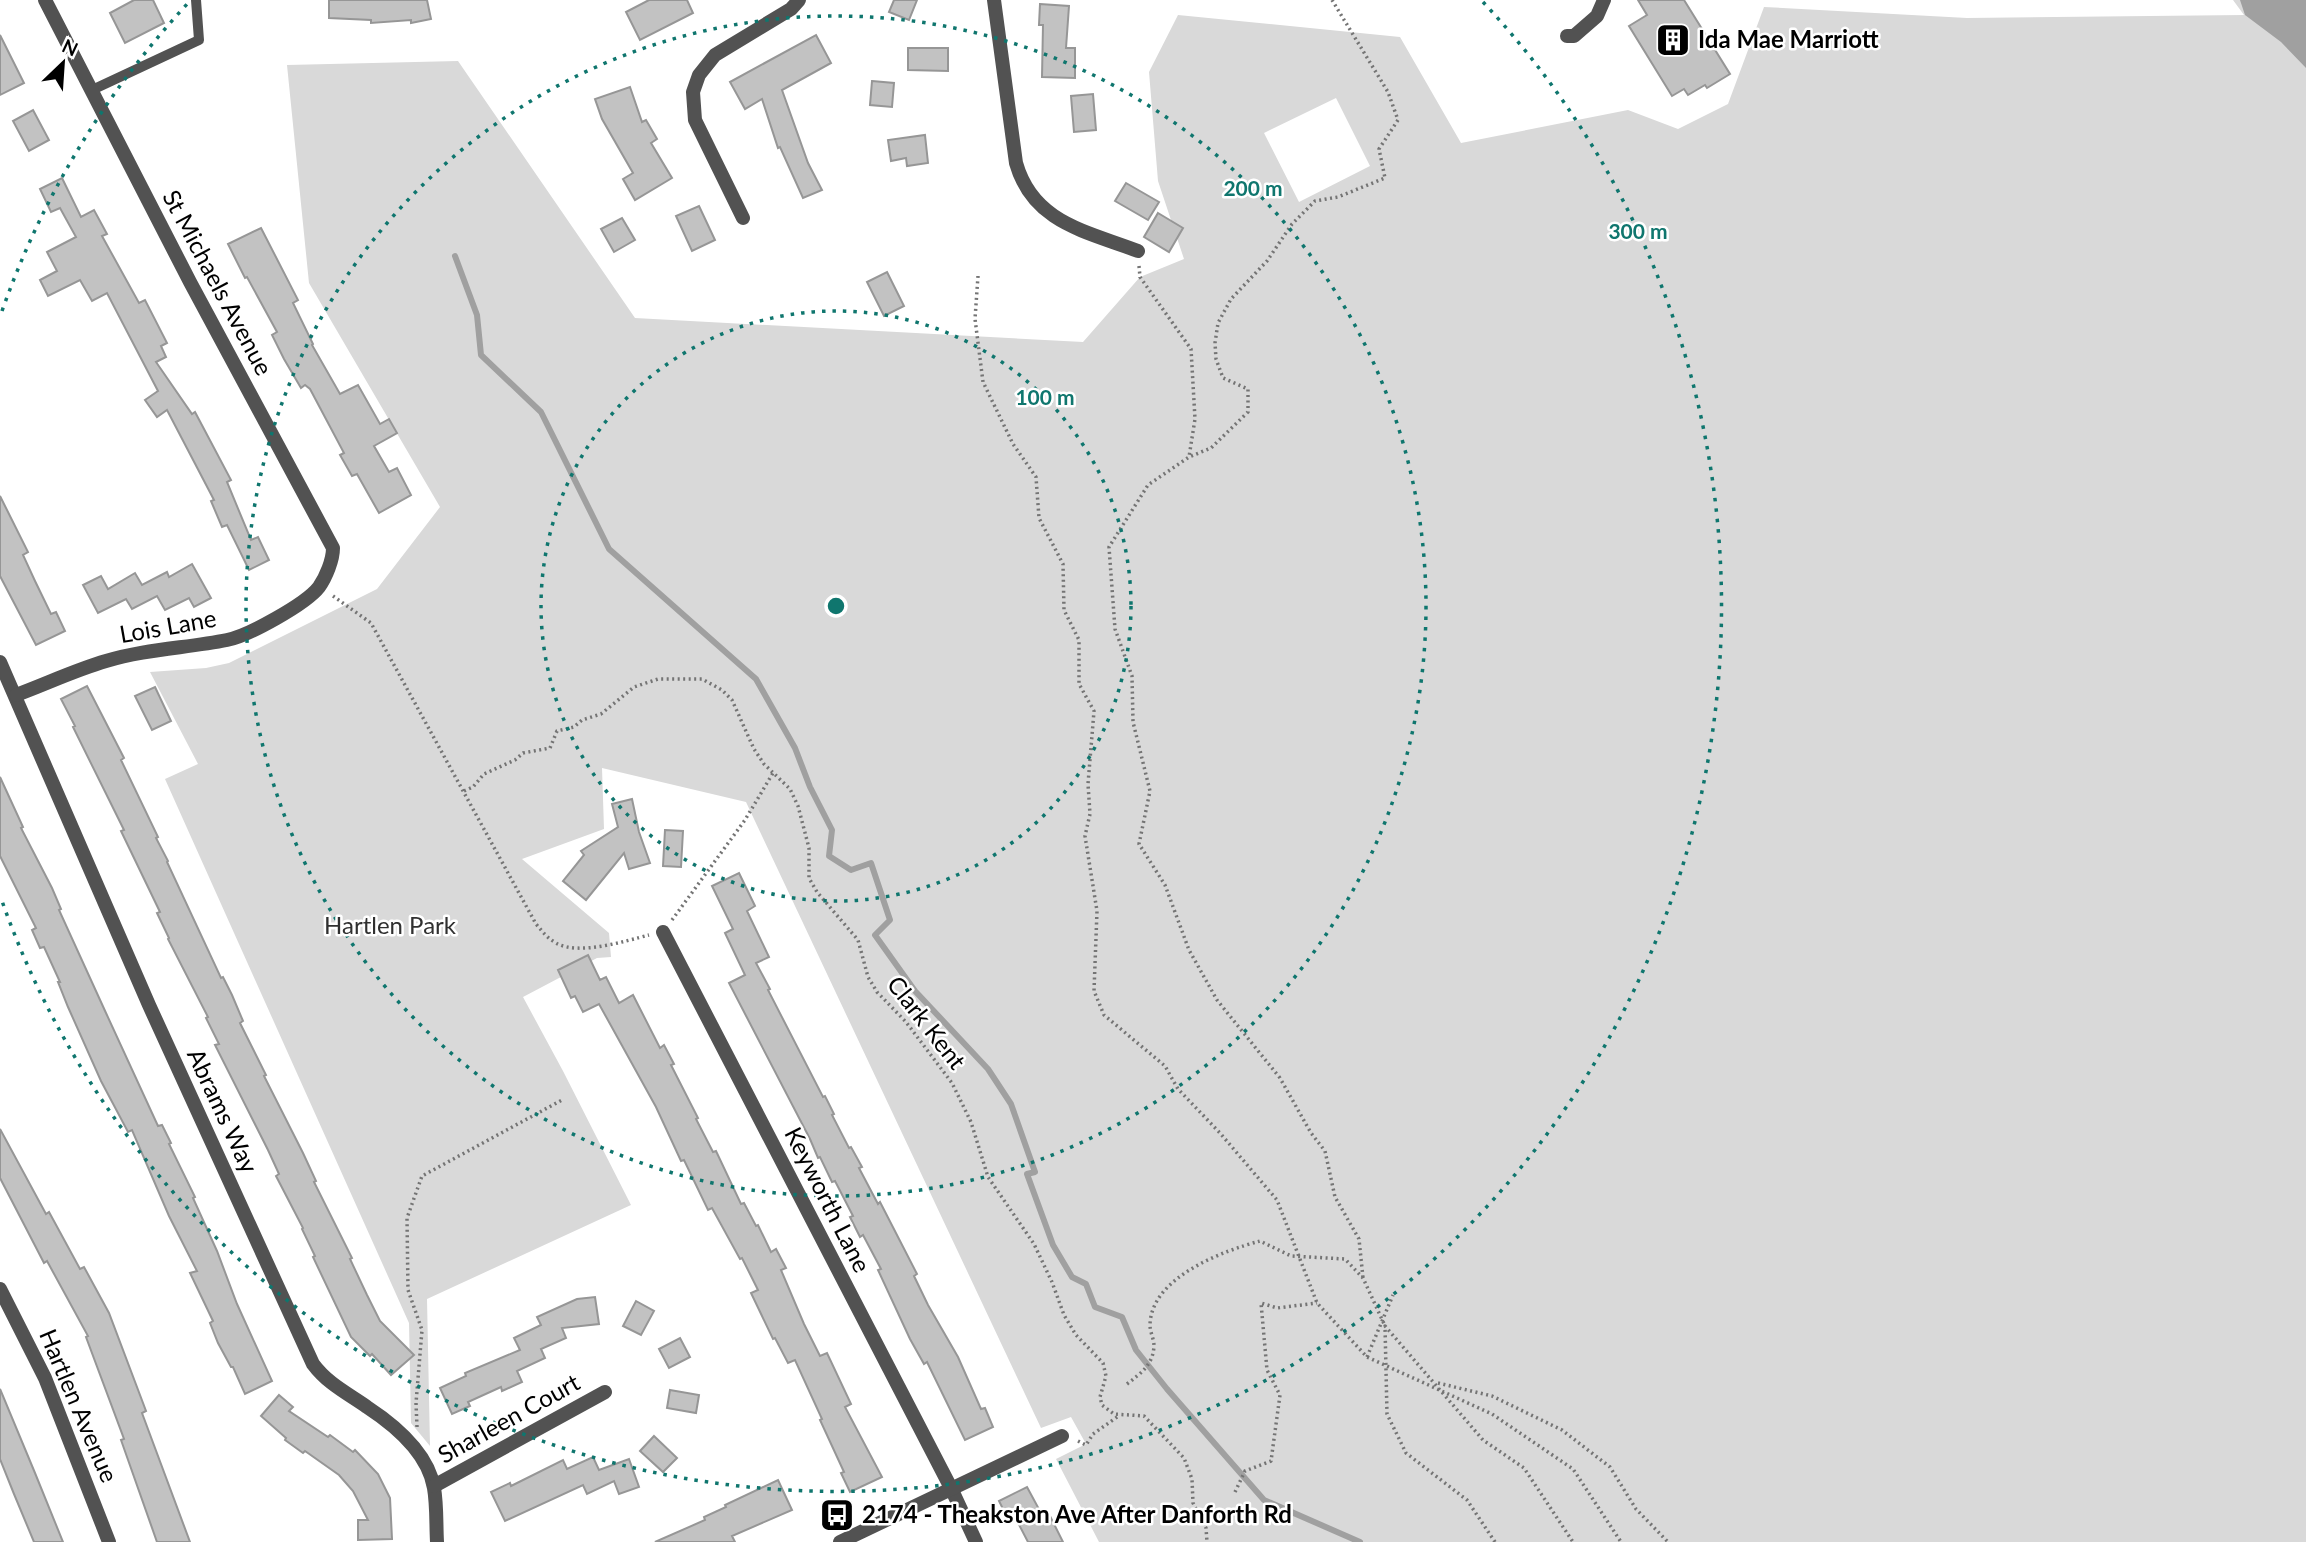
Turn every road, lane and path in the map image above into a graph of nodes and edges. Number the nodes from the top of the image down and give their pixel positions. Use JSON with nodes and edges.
{"nodes":[{"id":1,"x":45,"y":0,"type":"edge"},
{"id":2,"x":196,"y":0,"type":"edge"},
{"id":3,"x":799,"y":0,"type":"edge"},
{"id":4,"x":995,"y":0,"type":"edge"},
{"id":5,"x":1332,"y":0,"type":"edge"},
{"id":6,"x":1604,"y":0,"type":"edge"},
{"id":7,"x":1567,"y":36,"type":"dead end"},
{"id":8,"x":92,"y":90,"type":"junction"},
{"id":9,"x":743,"y":218,"type":"dead end"},
{"id":10,"x":1138,"y":251,"type":"joint"},
{"id":11,"x":978,"y":276,"type":"dead end"},
{"id":12,"x":1189,"y":457,"type":"junction"},
{"id":13,"x":319,"y":586,"type":"junction"},
{"id":14,"x":0,"y":662,"type":"edge"},
{"id":15,"x":16,"y":695,"type":"junction"},
{"id":16,"x":773,"y":773,"type":"junction"},
{"id":17,"x":464,"y":791,"type":"junction"},
{"id":18,"x":663,"y":932,"type":"junction"},
{"id":19,"x":562,"y":1100,"type":"dead end"},
{"id":20,"x":1363,"y":1278,"type":"junction"},
{"id":21,"x":0,"y":1289,"type":"edge"},
{"id":22,"x":1393,"y":1295,"type":"dead end"},
{"id":23,"x":1317,"y":1303,"type":"junction"},
{"id":24,"x":1385,"y":1326,"type":"junction"},
{"id":25,"x":1367,"y":1357,"type":"junction"},
{"id":26,"x":1436,"y":1382,"type":"junction"},
{"id":27,"x":1127,"y":1384,"type":"dead end"},
{"id":28,"x":606,"y":1392,"type":"dead end"},
{"id":29,"x":1122,"y":1413,"type":"junction"},
{"id":30,"x":1062,"y":1436,"type":"joint"},
{"id":31,"x":418,"y":1451,"type":"junction"},
{"id":32,"x":434,"y":1486,"type":"junction"},
{"id":33,"x":951,"y":1488,"type":"junction"},
{"id":34,"x":1235,"y":1492,"type":"dead end"},
{"id":35,"x":109,"y":1542,"type":"edge"},
{"id":36,"x":437,"y":1542,"type":"edge"},
{"id":37,"x":840,"y":1542,"type":"edge"},
{"id":38,"x":976,"y":1542,"type":"edge"},
{"id":39,"x":1207,"y":1542,"type":"edge"},
{"id":40,"x":1496,"y":1542,"type":"edge"},
{"id":41,"x":1573,"y":1542,"type":"edge"},
{"id":42,"x":1621,"y":1542,"type":"edge"},
{"id":43,"x":1668,"y":1542,"type":"edge"}],
"edges":[{"from":1,"to":8,"type":"street","name":"St Michaels Avenue"},
{"from":2,"to":8,"type":"lane"},
{"from":3,"to":9,"type":"street"},
{"from":4,"to":10,"type":"street"},
{"from":5,"to":12,"type":"path"},
{"from":6,"to":7,"type":"street"},
{"from":8,"to":13,"type":"street","name":"St Michaels Avenue"},
{"from":10,"to":12,"type":"path"},
{"from":11,"to":23,"type":"path"},
{"from":12,"to":20,"type":"path"},
{"from":13,"to":15,"type":"street","name":"Lois Lane"},
{"from":13,"to":17,"type":"path"},
{"from":14,"to":15,"type":"street","name":"Abrams Way"},
{"from":15,"to":31,"type":"street","name":"Abrams Way"},
{"from":16,"to":17,"type":"path","name":"Clark Kent"},
{"from":16,"to":18,"type":"path"},
{"from":16,"to":29,"type":"path","name":"Clark Kent"},
{"from":17,"to":18,"type":"path"},
{"from":18,"to":33,"type":"street","name":"Keyworth Lane"},
{"from":19,"to":31,"type":"path"},
{"from":20,"to":24,"type":"path"},
{"from":20,"to":27,"type":"path"},
{"from":21,"to":35,"type":"street","name":"Hartlen Avenue"},
{"from":22,"to":25,"type":"path"},
{"from":23,"to":25,"type":"path"},
{"from":23,"to":34,"type":"path"},
{"from":24,"to":26,"type":"path"},
{"from":24,"to":40,"type":"path"},
{"from":25,"to":42,"type":"path"},
{"from":26,"to":41,"type":"path"},
{"from":26,"to":43,"type":"path"},
{"from":28,"to":32,"type":"street","name":"Sharleen Court"},
{"from":29,"to":30,"type":"path"},
{"from":29,"to":39,"type":"path","name":"Clark Kent"},
{"from":30,"to":33,"type":"street"},
{"from":31,"to":32,"type":"street","name":"Abrams Way"},
{"from":32,"to":36,"type":"street","name":"Abrams Way"},
{"from":33,"to":37,"type":"street"},
{"from":33,"to":38,"type":"street","name":"Keyworth Lane"}]}
